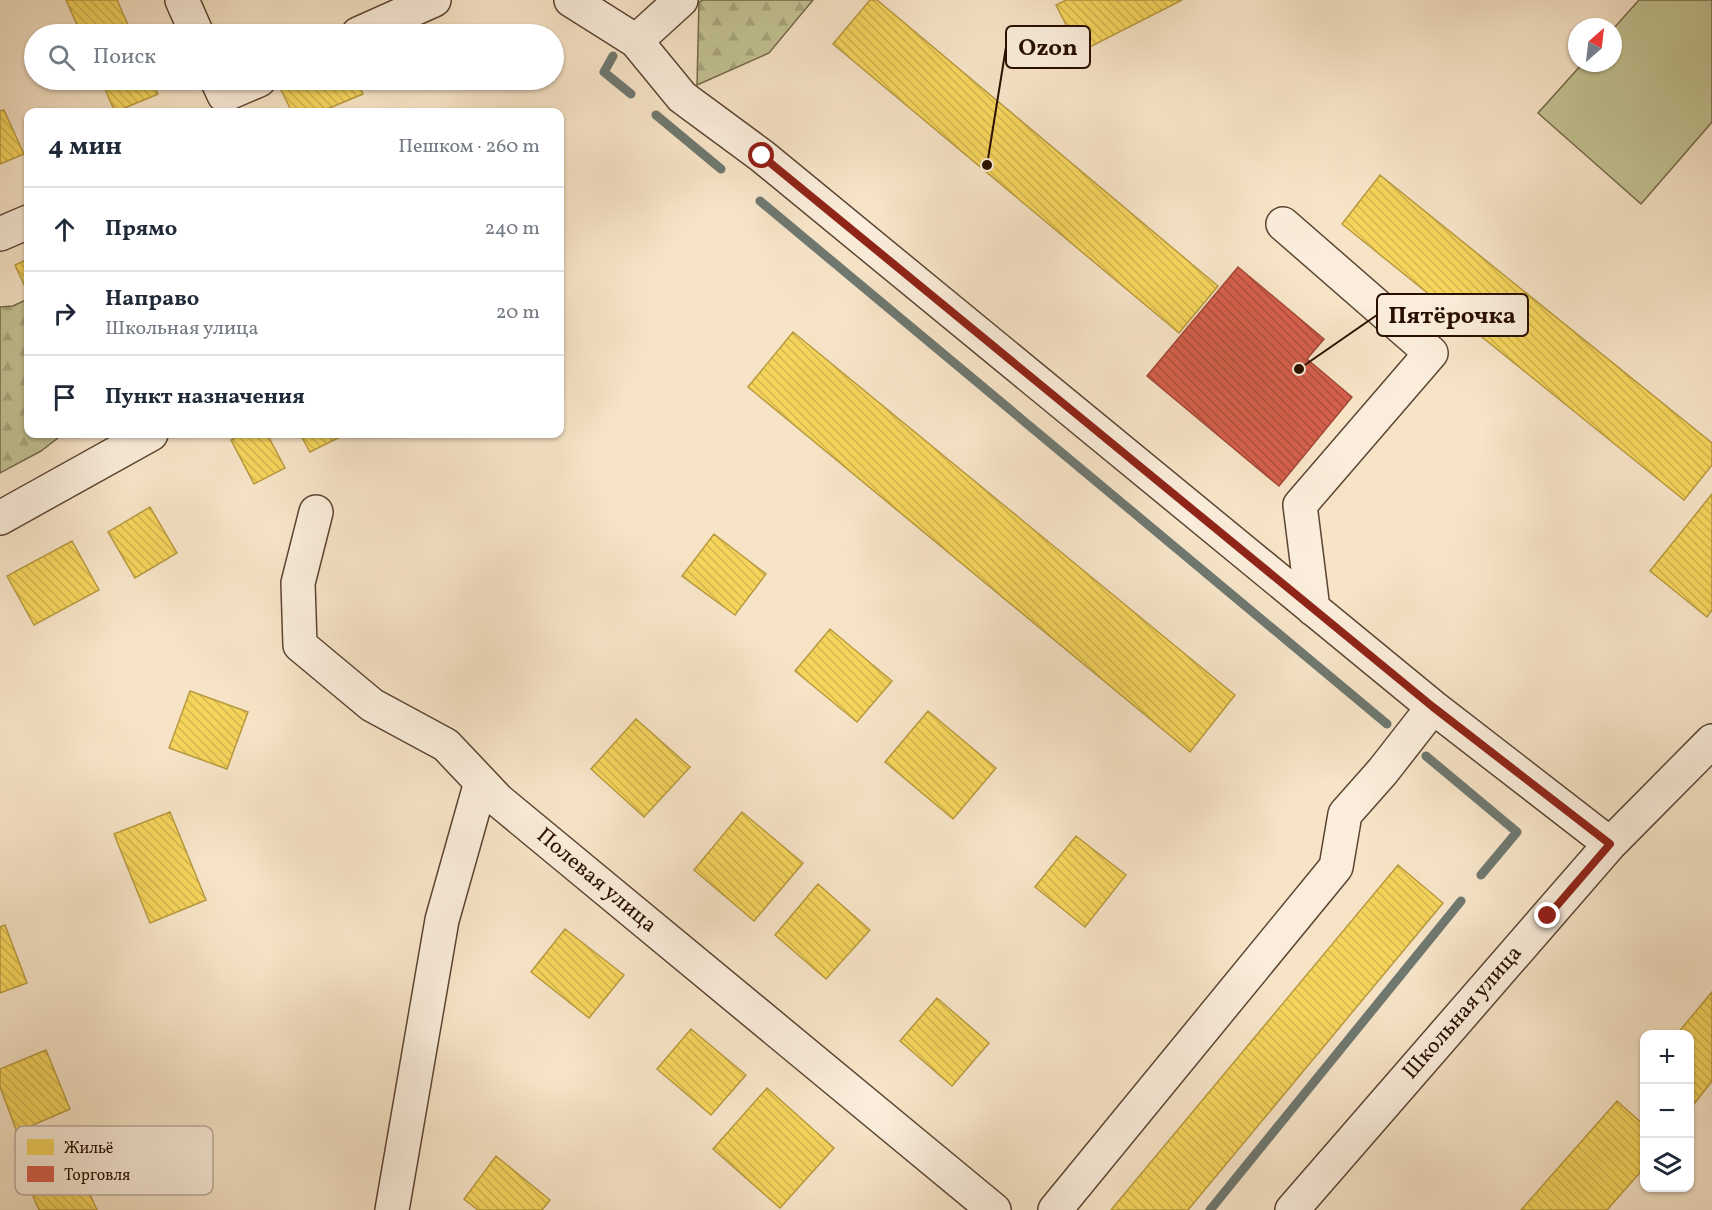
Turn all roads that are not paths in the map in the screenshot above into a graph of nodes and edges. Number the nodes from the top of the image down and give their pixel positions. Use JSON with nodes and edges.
{"nodes":[{"id":1,"x":182,"y":0,"type":"edge"},
{"id":2,"x":434,"y":0,"type":"edge"},
{"id":3,"x":571,"y":0,"type":"edge"},
{"id":4,"x":681,"y":0,"type":"edge"},
{"id":5,"x":193,"y":24,"type":"edge"},
{"id":6,"x":380,"y":24,"type":"edge"},
{"id":7,"x":636,"y":41,"type":"junction"},
{"id":8,"x":233,"y":90,"type":"edge"},
{"id":9,"x":217,"y":96,"type":"edge"},
{"id":10,"x":24,"y":224,"type":"edge"},
{"id":11,"x":1283,"y":224,"type":"dead end"},
{"id":12,"x":0,"y":234,"type":"edge"},
{"id":13,"x":144,"y":438,"type":"edge"},
{"id":14,"x":316,"y":512,"type":"dead end"},
{"id":15,"x":0,"y":518,"type":"edge"},
{"id":16,"x":1313,"y":609,"type":"junction"},
{"id":17,"x":1433,"y":707,"type":"junction"},
{"id":18,"x":1712,"y":741,"type":"edge"},
{"id":19,"x":482,"y":782,"type":"junction"},
{"id":20,"x":1610,"y":844,"type":"junction"},
{"id":21,"x":392,"y":1210,"type":"edge"},
{"id":22,"x":994,"y":1210,"type":"edge"},
{"id":23,"x":1055,"y":1210,"type":"edge"},
{"id":24,"x":1292,"y":1210,"type":"edge"}],
"edges":[{"from":1,"to":5,"type":"street"},
{"from":2,"to":6,"type":"street"},
{"from":3,"to":7,"type":"street"},
{"from":4,"to":7,"type":"street"},
{"from":7,"to":16,"type":"street"},
{"from":8,"to":9,"type":"street"},
{"from":10,"to":12,"type":"street"},
{"from":11,"to":16,"type":"street"},
{"from":13,"to":15,"type":"street"},
{"from":14,"to":19,"type":"street","name":"Полевая улица"},
{"from":16,"to":17,"type":"street"},
{"from":17,"to":20,"type":"street"},
{"from":17,"to":23,"type":"street"},
{"from":18,"to":20,"type":"street","name":"Школьная улица"},
{"from":19,"to":21,"type":"street"},
{"from":19,"to":22,"type":"street","name":"Полевая улица"},
{"from":20,"to":24,"type":"street","name":"Школьная улица"}]}
